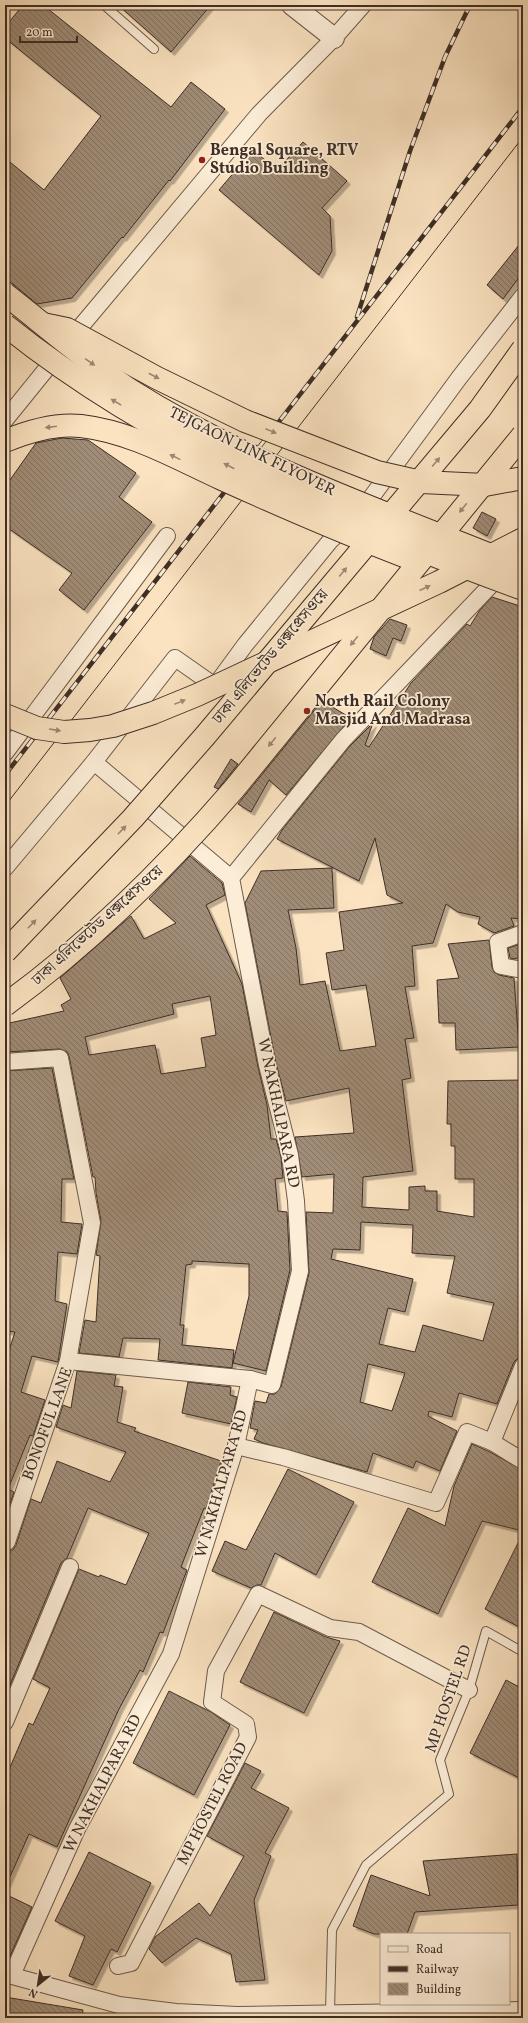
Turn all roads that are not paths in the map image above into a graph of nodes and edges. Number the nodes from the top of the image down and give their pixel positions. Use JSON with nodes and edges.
{"nodes":[{"id":1,"x":104,"y":5,"type":"edge"},
{"id":2,"x":292,"y":5,"type":"edge"},
{"id":3,"x":363,"y":5,"type":"edge"},
{"id":4,"x":334,"y":38,"type":"junction"},
{"id":5,"x":154,"y":49,"type":"dead end"},
{"id":6,"x":5,"y":294,"type":"edge"},
{"id":7,"x":523,"y":296,"type":"edge"},
{"id":8,"x":43,"y":324,"type":"junction"},
{"id":9,"x":5,"y":325,"type":"edge"},
{"id":10,"x":523,"y":349,"type":"edge"},
{"id":11,"x":5,"y":420,"type":"edge"},
{"id":12,"x":523,"y":435,"type":"edge"},
{"id":13,"x":5,"y":441,"type":"edge"},
{"id":14,"x":523,"y":478,"type":"edge"},
{"id":15,"x":359,"y":514,"type":"junction"},
{"id":16,"x":167,"y":536,"type":"dead end"},
{"id":17,"x":523,"y":539,"type":"edge"},
{"id":18,"x":417,"y":561,"type":"dead end"},
{"id":19,"x":523,"y":568,"type":"edge"},
{"id":20,"x":523,"y":579,"type":"edge"},
{"id":21,"x":491,"y":585,"type":"dead end"},
{"id":22,"x":523,"y":589,"type":"edge"},
{"id":23,"x":5,"y":715,"type":"edge"},
{"id":24,"x":5,"y":754,"type":"edge"},
{"id":25,"x":94,"y":762,"type":"junction"},
{"id":26,"x":5,"y":868,"type":"edge"},
{"id":27,"x":231,"y":878,"type":"junction"},
{"id":28,"x":523,"y":933,"type":"edge"},
{"id":29,"x":5,"y":952,"type":"edge"},
{"id":30,"x":523,"y":970,"type":"edge"},
{"id":31,"x":5,"y":1005,"type":"edge"},
{"id":32,"x":5,"y":1062,"type":"edge"},
{"id":33,"x":68,"y":1361,"type":"junction"},
{"id":34,"x":523,"y":1366,"type":"edge"},
{"id":35,"x":250,"y":1379,"type":"junction"},
{"id":36,"x":492,"y":1442,"type":"junction"},
{"id":37,"x":236,"y":1446,"type":"junction"},
{"id":38,"x":523,"y":1461,"type":"edge"},
{"id":39,"x":5,"y":1541,"type":"edge"},
{"id":40,"x":70,"y":1567,"type":"dead end"},
{"id":41,"x":523,"y":1652,"type":"edge"},
{"id":42,"x":469,"y":1690,"type":"junction"},
{"id":43,"x":5,"y":1722,"type":"edge"},
{"id":44,"x":118,"y":1966,"type":"dead end"},
{"id":45,"x":9,"y":1975,"type":"edge"},
{"id":46,"x":523,"y":2010,"type":"edge"},
{"id":47,"x":117,"y":2012,"type":"edge"},
{"id":48,"x":330,"y":2012,"type":"junction"}],
"edges":[{"from":1,"to":5,"type":"lane"},
{"from":2,"to":4,"type":"street"},
{"from":3,"to":4,"type":"street"},
{"from":4,"to":11,"type":"street"},
{"from":6,"to":8,"type":"main road","name":"TEJGAON LINK FLYOVER","bridge":true},
{"from":7,"to":15,"type":"street"},
{"from":8,"to":14,"type":"main road","one_way":true,"bridge":true},
{"from":8,"to":19,"type":"main road","name":"TEJGAON LINK FLYOVER","one_way":true,"bridge":true},
{"from":22,"to":9,"type":"main road","name":"TEJGAON LINK FLYOVER","one_way":true,"bridge":true},
{"from":29,"to":10,"type":"main road","name":"ঢাকা এলিভেটেড এক্সপ্রেসওয়ে","one_way":true,"bridge":true},
{"from":12,"to":31,"type":"main road","name":"ঢাকা এলিভেটেড এক্সপ্রেসওয়ে","one_way":true,"bridge":true},
{"from":18,"to":13,"type":"main road","one_way":true,"bridge":true},
{"from":15,"to":20,"type":"street"},
{"from":15,"to":25,"type":"street"},
{"from":16,"to":24,"type":"street"},
{"from":23,"to":17,"type":"main road","one_way":true,"bridge":true},
{"from":21,"to":27,"type":"street"},
{"from":25,"to":26,"type":"street"},
{"from":25,"to":27,"type":"street"},
{"from":27,"to":35,"type":"street","name":"W NAKHALPARA RD"},
{"from":28,"to":30,"type":"street"},
{"from":32,"to":33,"type":"street"},
{"from":33,"to":35,"type":"street","name":"BONOFUL LANE"},
{"from":33,"to":39,"type":"street","name":"BONOFUL LANE"},
{"from":34,"to":36,"type":"street"},
{"from":35,"to":37,"type":"street","name":"W NAKHALPARA RD"},
{"from":36,"to":37,"type":"street"},
{"from":36,"to":38,"type":"street"},
{"from":37,"to":45,"type":"street","name":"W NAKHALPARA RD"},
{"from":40,"to":43,"type":"street"},
{"from":41,"to":42,"type":"lane","name":"MP HOSTEL RD"},
{"from":42,"to":44,"type":"street","name":"MP HOSTEL ROAD"},
{"from":42,"to":48,"type":"lane","name":"MP HOSTEL RD"},
{"from":45,"to":47,"type":"street"},
{"from":46,"to":48,"type":"street"},
{"from":47,"to":48,"type":"street"}]}
